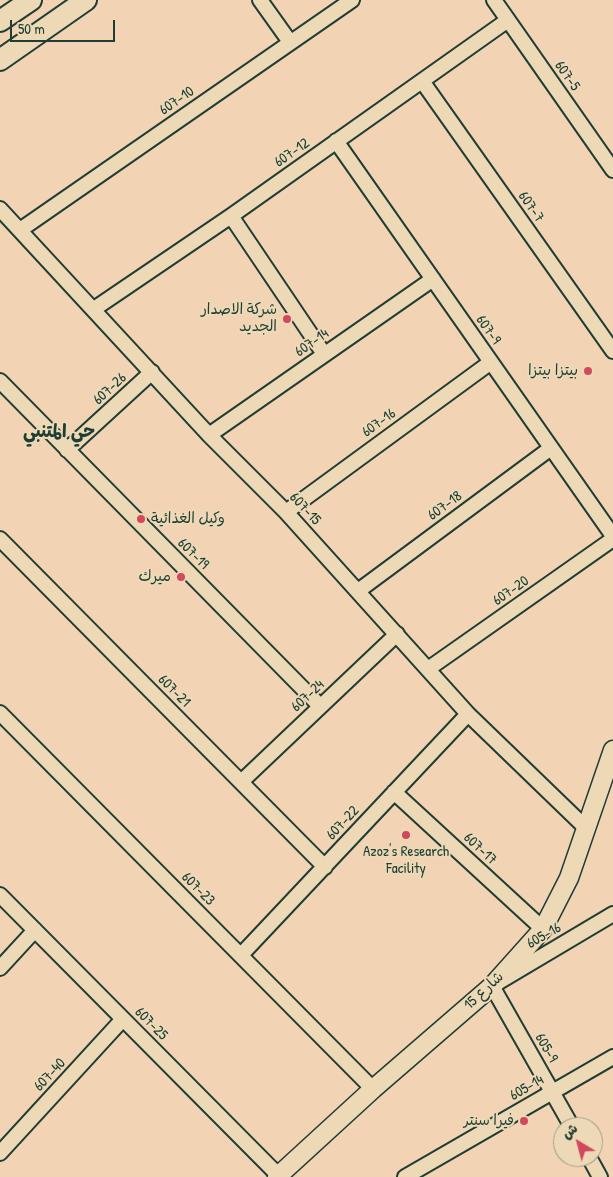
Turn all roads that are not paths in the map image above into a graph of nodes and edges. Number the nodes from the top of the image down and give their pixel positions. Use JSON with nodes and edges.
{"nodes":[{"id":1,"x":31,"y":0,"type":"edge"},
{"id":2,"x":86,"y":0,"type":"edge"},
{"id":3,"x":260,"y":0,"type":"edge"},
{"id":4,"x":352,"y":0,"type":"edge"},
{"id":5,"x":494,"y":0,"type":"edge"},
{"id":6,"x":508,"y":20,"type":"junction"},
{"id":7,"x":0,"y":21,"type":"edge"},
{"id":8,"x":290,"y":42,"type":"junction"},
{"id":9,"x":0,"y":60,"type":"edge"},
{"id":10,"x":422,"y":81,"type":"junction"},
{"id":11,"x":336,"y":141,"type":"junction"},
{"id":12,"x":613,"y":170,"type":"edge"},
{"id":13,"x":0,"y":209,"type":"edge"},
{"id":14,"x":231,"y":216,"type":"junction"},
{"id":15,"x":20,"y":230,"type":"junction"},
{"id":16,"x":432,"y":279,"type":"junction"},
{"id":17,"x":94,"y":309,"type":"junction"},
{"id":18,"x":613,"y":351,"type":"edge"},
{"id":19,"x":324,"y":354,"type":"junction"},
{"id":20,"x":491,"y":362,"type":"junction"},
{"id":21,"x":152,"y":372,"type":"junction"},
{"id":22,"x":0,"y":381,"type":"edge"},
{"id":23,"x":209,"y":435,"type":"junction"},
{"id":24,"x":551,"y":448,"type":"junction"},
{"id":25,"x":67,"y":450,"type":"junction"},
{"id":26,"x":286,"y":512,"type":"junction"},
{"id":27,"x":613,"y":538,"type":"edge"},
{"id":28,"x":0,"y":539,"type":"edge"},
{"id":29,"x":358,"y":591,"type":"junction"},
{"id":30,"x":397,"y":634,"type":"junction"},
{"id":31,"x":428,"y":669,"type":"junction"},
{"id":32,"x":320,"y":706,"type":"junction"},
{"id":33,"x":468,"y":714,"type":"junction"},
{"id":34,"x":2,"y":719,"type":"edge"},
{"id":35,"x":612,"y":760,"type":"edge"},
{"id":36,"x":241,"y":782,"type":"junction"},
{"id":37,"x":394,"y":792,"type":"junction"},
{"id":38,"x":587,"y":830,"type":"junction"},
{"id":39,"x":325,"y":867,"type":"junction"},
{"id":40,"x":0,"y":895,"type":"edge"},
{"id":41,"x":613,"y":914,"type":"edge"},
{"id":42,"x":543,"y":929,"type":"junction"},
{"id":43,"x":35,"y":930,"type":"junction"},
{"id":44,"x":241,"y":955,"type":"junction"},
{"id":45,"x":0,"y":968,"type":"edge"},
{"id":46,"x":492,"y":986,"type":"junction"},
{"id":47,"x":123,"y":1020,"type":"junction"},
{"id":48,"x":613,"y":1057,"type":"edge"},
{"id":49,"x":373,"y":1089,"type":"junction"},
{"id":50,"x":553,"y":1092,"type":"junction"},
{"id":51,"x":567,"y":1117,"type":"edge"},
{"id":52,"x":0,"y":1153,"type":"edge"},
{"id":53,"x":278,"y":1176,"type":"edge"},
{"id":54,"x":405,"y":1177,"type":"edge"}],
"edges":[{"from":1,"to":7,"type":"main road"},
{"from":2,"to":9,"type":"main road"},
{"from":3,"to":8,"type":"street"},
{"from":4,"to":8,"type":"street","name":"607-10"},
{"from":5,"to":6,"type":"street","name":"607-5"},
{"from":6,"to":10,"type":"street","name":"607-12"},
{"from":6,"to":12,"type":"street","name":"607-5"},
{"from":8,"to":15,"type":"street","name":"607-10"},
{"from":10,"to":11,"type":"street","name":"607-12"},
{"from":10,"to":18,"type":"street","name":"607-7"},
{"from":11,"to":14,"type":"street","name":"607-12"},
{"from":11,"to":16,"type":"street","name":"607-9"},
{"from":13,"to":15,"type":"street","name":"607-15"},
{"from":14,"to":17,"type":"street","name":"607-12"},
{"from":14,"to":19,"type":"street"},
{"from":15,"to":17,"type":"street","name":"607-15"},
{"from":16,"to":19,"type":"street","name":"607-14"},
{"from":16,"to":20,"type":"street","name":"607-9"},
{"from":17,"to":21,"type":"street","name":"607-15"},
{"from":19,"to":23,"type":"street","name":"607-14"},
{"from":20,"to":24,"type":"street","name":"607-9"},
{"from":20,"to":26,"type":"street","name":"607-16"},
{"from":21,"to":23,"type":"street","name":"607-15"},
{"from":21,"to":25,"type":"street","name":"607-26"},
{"from":22,"to":25,"type":"street","name":"607-19"},
{"from":23,"to":26,"type":"street","name":"607-15"},
{"from":24,"to":27,"type":"street","name":"607-9"},
{"from":24,"to":29,"type":"street","name":"607-18"},
{"from":25,"to":32,"type":"street","name":"607-19"},
{"from":26,"to":29,"type":"street","name":"607-15"},
{"from":27,"to":31,"type":"street","name":"607-20"},
{"from":28,"to":36,"type":"street","name":"607-21"},
{"from":29,"to":30,"type":"street","name":"607-15"},
{"from":30,"to":31,"type":"street","name":"607-15"},
{"from":30,"to":32,"type":"street","name":"607-24"},
{"from":31,"to":33,"type":"street","name":"607-15"},
{"from":32,"to":36,"type":"street","name":"607-24"},
{"from":33,"to":37,"type":"street","name":"607-22"},
{"from":33,"to":38,"type":"street","name":"607-15"},
{"from":34,"to":44,"type":"street","name":"607-23"},
{"from":35,"to":38,"type":"street","name":"شارع 15"},
{"from":36,"to":39,"type":"street","name":"607-21"},
{"from":37,"to":39,"type":"street","name":"607-22"},
{"from":37,"to":42,"type":"street","name":"607-17"},
{"from":38,"to":42,"type":"street","name":"شارع 15"},
{"from":39,"to":44,"type":"street","name":"607-22"},
{"from":40,"to":43,"type":"street","name":"607-25"},
{"from":41,"to":46,"type":"street","name":"605-16"},
{"from":42,"to":46,"type":"street","name":"شارع 15"},
{"from":43,"to":45,"type":"street"},
{"from":43,"to":47,"type":"street","name":"607-25"},
{"from":44,"to":49,"type":"street","name":"607-23"},
{"from":46,"to":49,"type":"street","name":"شارع 15"},
{"from":46,"to":50,"type":"street","name":"605-9"},
{"from":47,"to":52,"type":"street","name":"607-40"},
{"from":47,"to":53,"type":"street","name":"607-25"},
{"from":48,"to":50,"type":"street","name":"605-14"},
{"from":49,"to":53,"type":"street","name":"شارع 15"},
{"from":50,"to":51,"type":"street","name":"605-9"},
{"from":50,"to":54,"type":"street","name":"605-14"}]}
